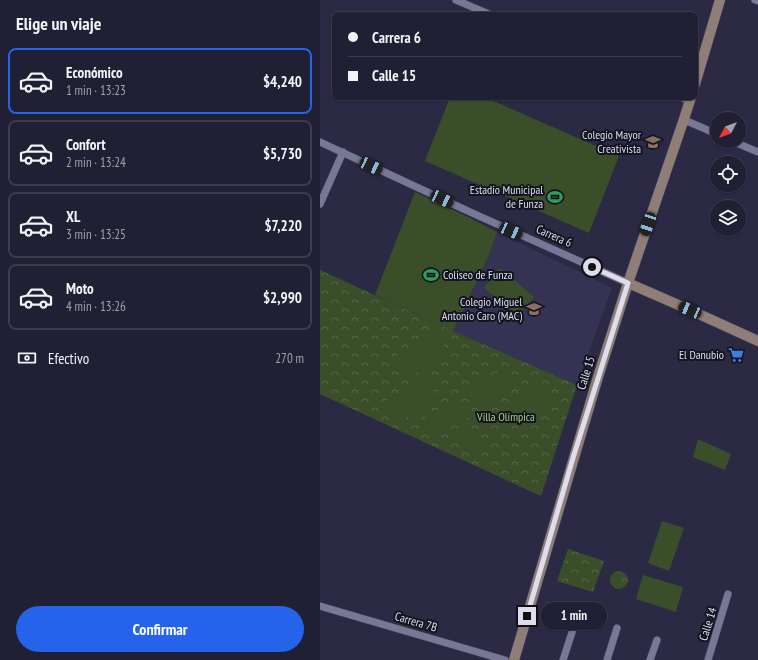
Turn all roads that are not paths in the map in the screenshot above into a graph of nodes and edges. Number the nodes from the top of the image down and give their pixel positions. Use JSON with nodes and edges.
{"nodes":[{"id":1,"x":456,"y":0,"type":"edge"},
{"id":2,"x":720,"y":0,"type":"edge"},
{"id":3,"x":755,"y":0,"type":"edge"},
{"id":4,"x":758,"y":1,"type":"edge"},
{"id":5,"x":484,"y":12,"type":"edge"},
{"id":6,"x":698,"y":74,"type":"edge"},
{"id":7,"x":687,"y":100,"type":"edge"},
{"id":8,"x":684,"y":119,"type":"junction"},
{"id":9,"x":710,"y":131,"type":"edge"},
{"id":10,"x":320,"y":142,"type":"edge"},
{"id":11,"x":746,"y":147,"type":"edge"},
{"id":12,"x":343,"y":152,"type":"junction"},
{"id":13,"x":758,"y":152,"type":"edge"},
{"id":14,"x":320,"y":204,"type":"edge"},
{"id":15,"x":628,"y":283,"type":"junction"},
{"id":16,"x":758,"y":341,"type":"edge"},
{"id":17,"x":728,"y":594,"type":"dead end"},
{"id":18,"x":320,"y":606,"type":"edge"},
{"id":19,"x":579,"y":611,"type":"dead end"},
{"id":20,"x":617,"y":628,"type":"dead end"},
{"id":21,"x":657,"y":640,"type":"dead end"},
{"id":22,"x":505,"y":660,"type":"edge"},
{"id":23,"x":514,"y":660,"type":"edge"},
{"id":24,"x":563,"y":660,"type":"edge"},
{"id":25,"x":607,"y":660,"type":"edge"},
{"id":26,"x":650,"y":660,"type":"edge"},
{"id":27,"x":708,"y":660,"type":"edge"}],
"edges":[{"from":1,"to":5,"type":"street"},
{"from":2,"to":6,"type":"street"},
{"from":3,"to":4,"type":"street"},
{"from":7,"to":8,"type":"street","name":"Calle 15"},
{"from":8,"to":9,"type":"street"},
{"from":8,"to":15,"type":"street","name":"Calle 15"},
{"from":10,"to":12,"type":"street","name":"Carrera 6"},
{"from":11,"to":13,"type":"street"},
{"from":12,"to":14,"type":"street"},
{"from":12,"to":15,"type":"street","name":"Carrera 6"},
{"from":15,"to":16,"type":"street","name":"Carrera 6"},
{"from":15,"to":23,"type":"street","name":"Calle 15"},
{"from":17,"to":27,"type":"street","name":"Calle 14"},
{"from":18,"to":22,"type":"street","name":"Carrera 7B"},
{"from":19,"to":24,"type":"street"},
{"from":20,"to":25,"type":"street"},
{"from":21,"to":26,"type":"street"}]}
